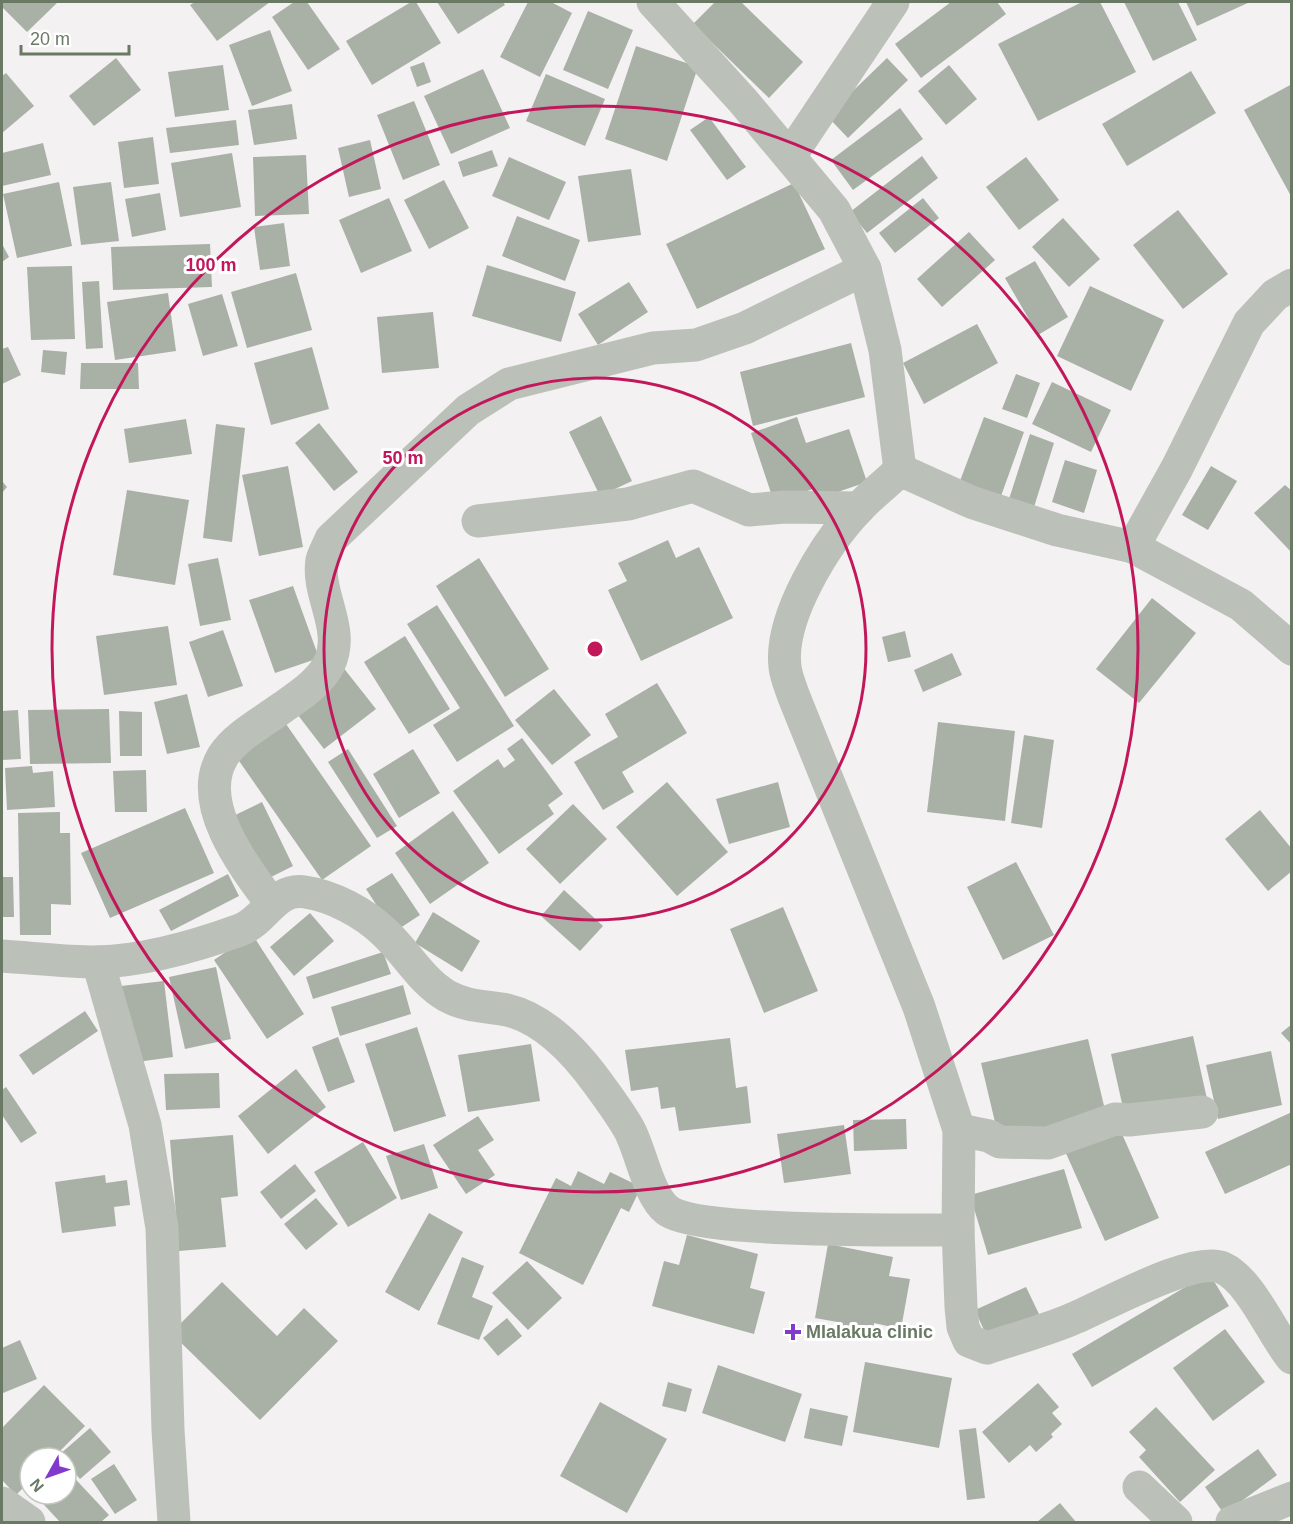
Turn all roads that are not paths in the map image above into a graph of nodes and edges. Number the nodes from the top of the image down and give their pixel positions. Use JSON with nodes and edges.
{"nodes":[{"id":1,"x":653,"y":2,"type":"edge"},
{"id":2,"x":893,"y":2,"type":"edge"},
{"id":3,"x":790,"y":156,"type":"junction"},
{"id":4,"x":865,"y":269,"type":"junction"},
{"id":5,"x":1292,"y":285,"type":"edge"},
{"id":6,"x":900,"y":470,"type":"junction"},
{"id":7,"x":859,"y":508,"type":"junction"},
{"id":8,"x":478,"y":521,"type":"dead end"},
{"id":9,"x":1133,"y":547,"type":"junction"},
{"id":10,"x":1292,"y":649,"type":"edge"},
{"id":11,"x":272,"y":904,"type":"junction"},
{"id":12,"x":2,"y":956,"type":"edge"},
{"id":13,"x":98,"y":962,"type":"junction"},
{"id":14,"x":1202,"y":1112,"type":"dead end"},
{"id":15,"x":959,"y":1130,"type":"junction"},
{"id":16,"x":958,"y":1230,"type":"junction"},
{"id":17,"x":1292,"y":1358,"type":"edge"},
{"id":18,"x":1139,"y":1487,"type":"dead end"},
{"id":19,"x":1292,"y":1498,"type":"edge"},
{"id":20,"x":2,"y":1503,"type":"edge"},
{"id":21,"x":29,"y":1522,"type":"edge"},
{"id":22,"x":174,"y":1522,"type":"edge"},
{"id":23,"x":1176,"y":1522,"type":"edge"},
{"id":24,"x":1232,"y":1522,"type":"edge"}],
"edges":[{"from":1,"to":3,"type":"street"},
{"from":2,"to":3,"type":"street"},
{"from":3,"to":4,"type":"street"},
{"from":4,"to":6,"type":"street"},
{"from":4,"to":11,"type":"street"},
{"from":5,"to":9,"type":"street"},
{"from":6,"to":7,"type":"street"},
{"from":6,"to":9,"type":"street"},
{"from":7,"to":8,"type":"street"},
{"from":7,"to":15,"type":"street"},
{"from":9,"to":10,"type":"street"},
{"from":11,"to":13,"type":"street"},
{"from":11,"to":16,"type":"street"},
{"from":12,"to":13,"type":"street"},
{"from":13,"to":22,"type":"street"},
{"from":14,"to":15,"type":"street"},
{"from":15,"to":16,"type":"street"},
{"from":16,"to":17,"type":"street"},
{"from":18,"to":23,"type":"street"},
{"from":19,"to":24,"type":"street"},
{"from":20,"to":21,"type":"street"}]}
